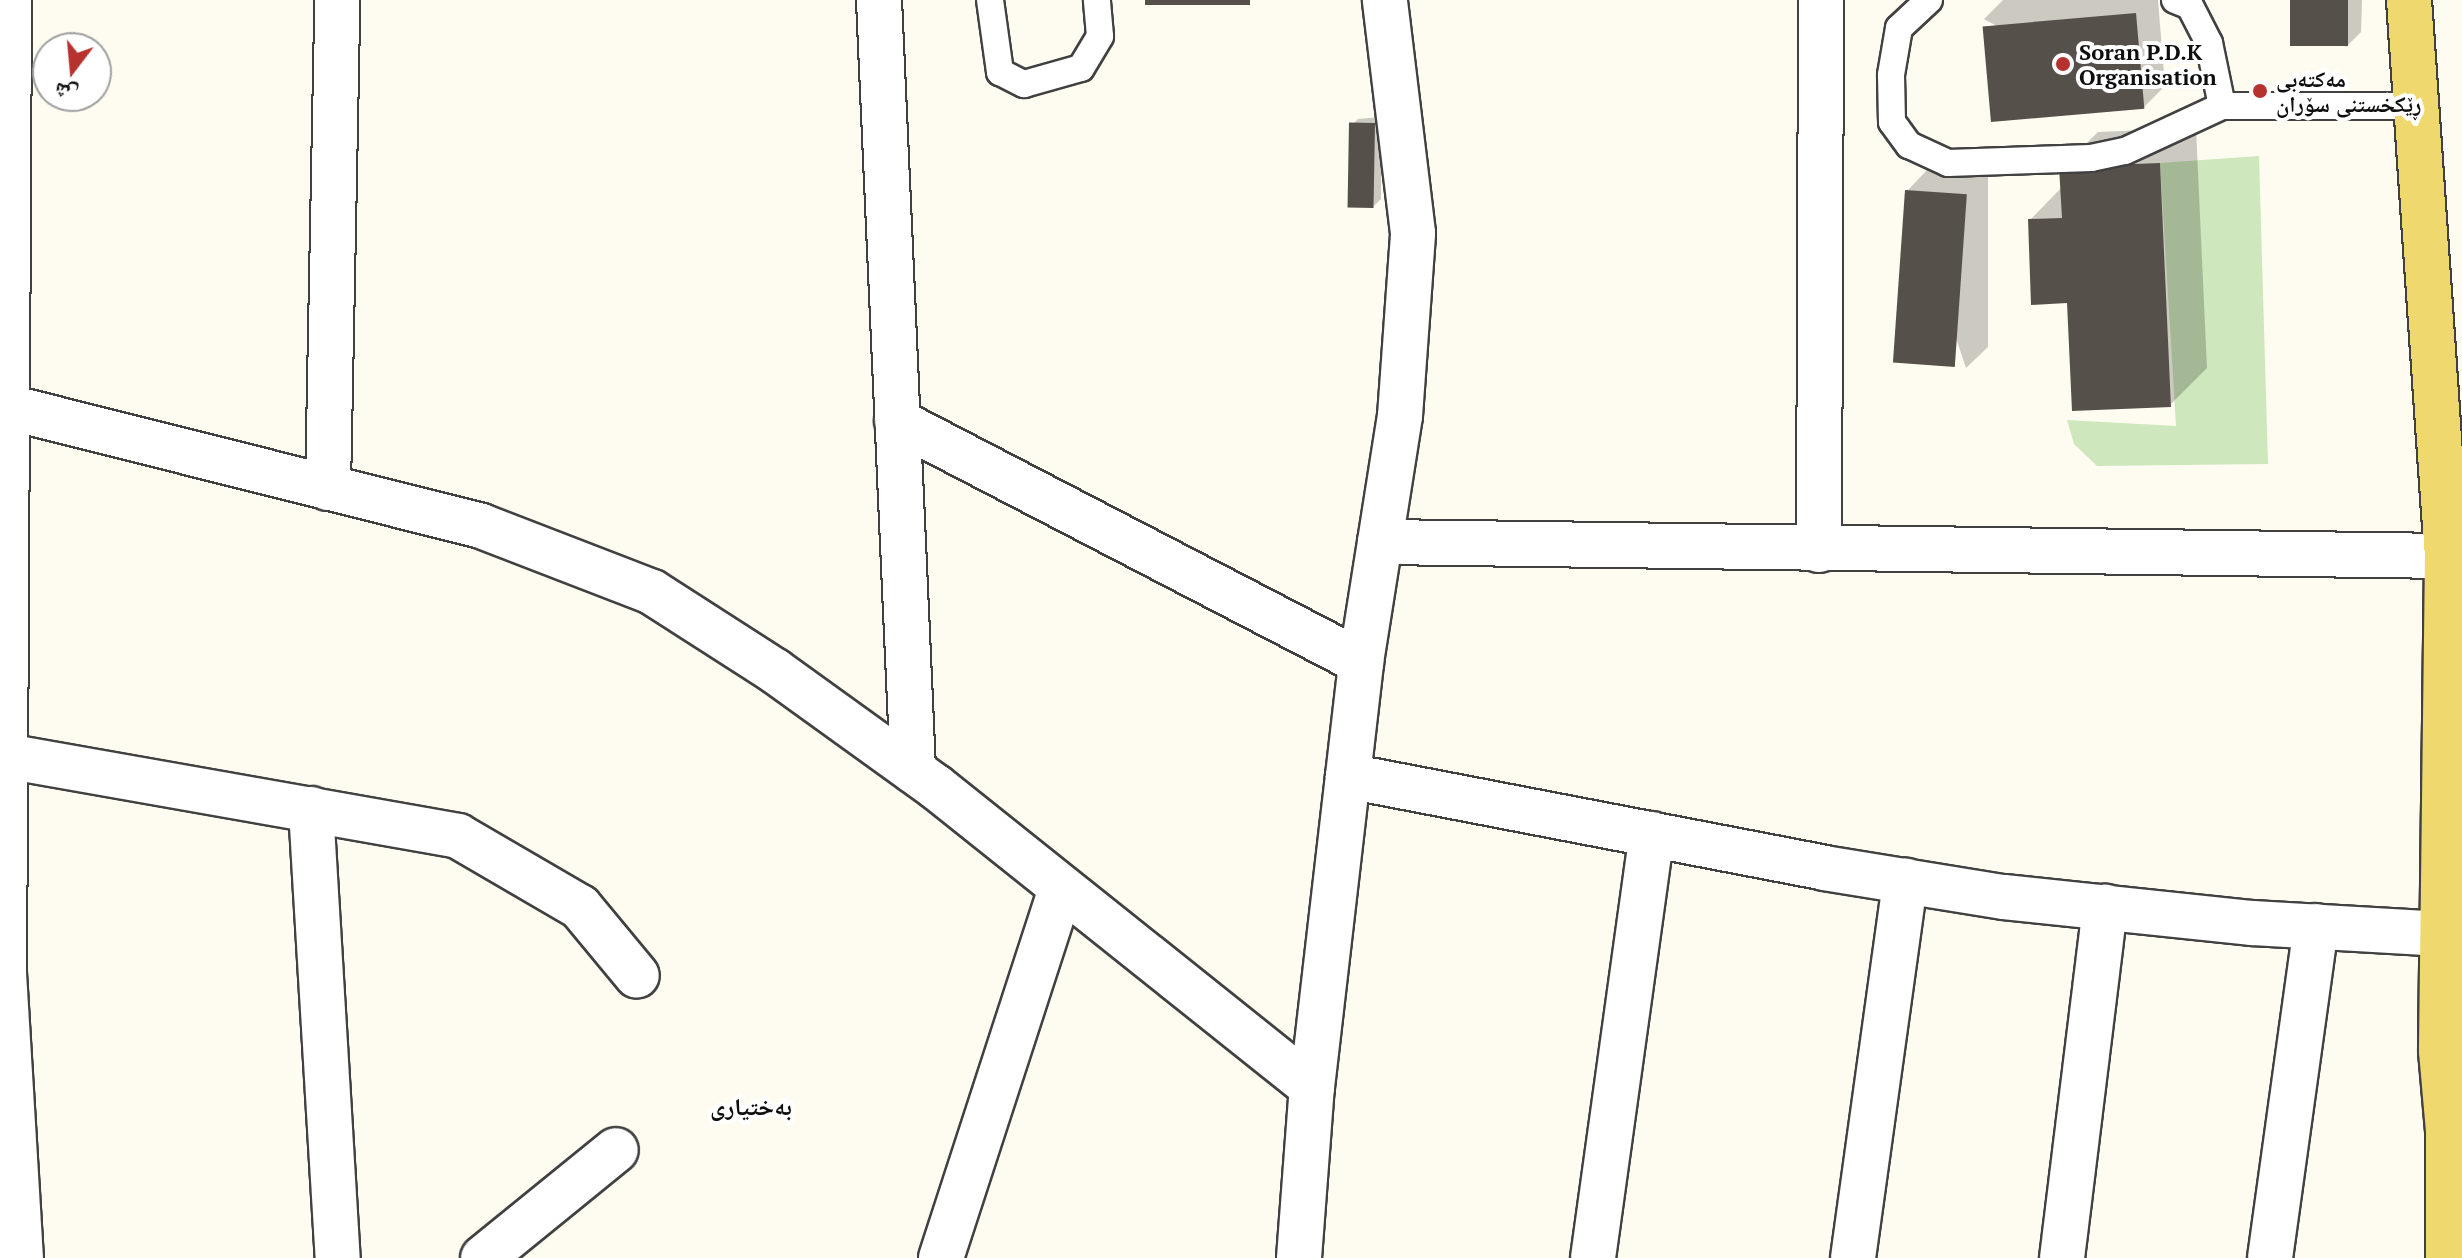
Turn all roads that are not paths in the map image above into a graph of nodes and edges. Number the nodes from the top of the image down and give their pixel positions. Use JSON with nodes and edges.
{"nodes":[{"id":1,"x":9,"y":0,"type":"edge"},
{"id":2,"x":337,"y":0,"type":"edge"},
{"id":3,"x":879,"y":0,"type":"edge"},
{"id":4,"x":990,"y":0,"type":"edge"},
{"id":5,"x":1097,"y":0,"type":"edge"},
{"id":6,"x":1385,"y":0,"type":"edge"},
{"id":7,"x":1821,"y":0,"type":"edge"},
{"id":8,"x":1929,"y":0,"type":"edge"},
{"id":9,"x":2175,"y":0,"type":"edge"},
{"id":10,"x":2409,"y":0,"type":"edge"},
{"id":11,"x":2222,"y":106,"type":"junction"},
{"id":12,"x":2418,"y":106,"type":"junction"},
{"id":13,"x":8,"y":407,"type":"junction"},
{"id":14,"x":897,"y":421,"type":"junction"},
{"id":15,"x":328,"y":488,"type":"junction"},
{"id":16,"x":1380,"y":542,"type":"junction"},
{"id":17,"x":1819,"y":550,"type":"junction"},
{"id":18,"x":2447,"y":556,"type":"junction"},
{"id":19,"x":1361,"y":662,"type":"junction"},
{"id":20,"x":3,"y":755,"type":"edge"},
{"id":21,"x":913,"y":770,"type":"junction"},
{"id":22,"x":1348,"y":776,"type":"junction"},
{"id":23,"x":311,"y":809,"type":"junction"},
{"id":24,"x":1652,"y":834,"type":"junction"},
{"id":25,"x":1905,"y":881,"type":"junction"},
{"id":26,"x":1061,"y":888,"type":"junction"},
{"id":27,"x":2105,"y":907,"type":"junction"},
{"id":28,"x":2316,"y":926,"type":"junction"},
{"id":29,"x":2443,"y":934,"type":"junction"},
{"id":30,"x":2,"y":972,"type":"edge"},
{"id":31,"x":637,"y":976,"type":"dead end"},
{"id":32,"x":1312,"y":1087,"type":"junction"},
{"id":33,"x":616,"y":1150,"type":"dead end"},
{"id":34,"x":21,"y":1258,"type":"edge"},
{"id":35,"x":338,"y":1258,"type":"edge"},
{"id":36,"x":483,"y":1258,"type":"edge"},
{"id":37,"x":941,"y":1258,"type":"edge"},
{"id":38,"x":1299,"y":1258,"type":"edge"},
{"id":39,"x":1593,"y":1258,"type":"edge"},
{"id":40,"x":1853,"y":1258,"type":"edge"},
{"id":41,"x":2062,"y":1258,"type":"edge"},
{"id":42,"x":2270,"y":1258,"type":"edge"},
{"id":43,"x":2448,"y":1258,"type":"edge"}],
"edges":[{"from":1,"to":13,"type":"street"},
{"from":2,"to":15,"type":"street"},
{"from":3,"to":14,"type":"street"},
{"from":4,"to":5,"type":"lane"},
{"from":6,"to":16,"type":"street"},
{"from":7,"to":17,"type":"street"},
{"from":8,"to":11,"type":"lane"},
{"from":9,"to":11,"type":"lane"},
{"from":10,"to":12,"type":"main road"},
{"from":11,"to":12,"type":"lane"},
{"from":12,"to":18,"type":"main road"},
{"from":13,"to":15,"type":"street"},
{"from":13,"to":20,"type":"street"},
{"from":14,"to":19,"type":"street"},
{"from":14,"to":21,"type":"street"},
{"from":15,"to":21,"type":"street"},
{"from":16,"to":17,"type":"street"},
{"from":16,"to":19,"type":"street"},
{"from":17,"to":18,"type":"street"},
{"from":18,"to":29,"type":"main road"},
{"from":19,"to":22,"type":"street"},
{"from":20,"to":23,"type":"street"},
{"from":20,"to":30,"type":"street"},
{"from":21,"to":26,"type":"street"},
{"from":22,"to":24,"type":"street"},
{"from":22,"to":32,"type":"street"},
{"from":23,"to":31,"type":"street"},
{"from":23,"to":35,"type":"street"},
{"from":24,"to":25,"type":"street"},
{"from":24,"to":39,"type":"street"},
{"from":25,"to":27,"type":"street"},
{"from":25,"to":40,"type":"street"},
{"from":26,"to":32,"type":"street"},
{"from":26,"to":37,"type":"street"},
{"from":27,"to":28,"type":"street"},
{"from":27,"to":41,"type":"street"},
{"from":28,"to":29,"type":"street"},
{"from":28,"to":42,"type":"street"},
{"from":29,"to":43,"type":"main road"},
{"from":30,"to":34,"type":"street"},
{"from":32,"to":38,"type":"street"},
{"from":33,"to":36,"type":"street"}]}
